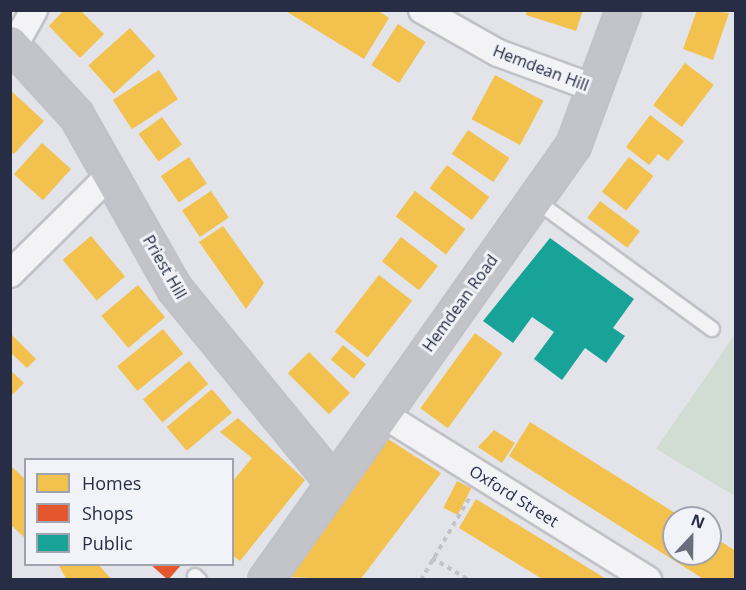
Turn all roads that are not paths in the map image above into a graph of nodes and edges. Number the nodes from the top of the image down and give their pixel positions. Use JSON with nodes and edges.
{"nodes":[{"id":1,"x":34,"y":10,"type":"edge"},
{"id":2,"x":422,"y":10,"type":"edge"},
{"id":3,"x":622,"y":10,"type":"edge"},
{"id":4,"x":12,"y":44,"type":"edge"},
{"id":5,"x":597,"y":89,"type":"junction"},
{"id":6,"x":110,"y":175,"type":"junction"},
{"id":7,"x":535,"y":200,"type":"junction"},
{"id":8,"x":10,"y":274,"type":"edge"},
{"id":9,"x":712,"y":329,"type":"dead end"},
{"id":10,"x":381,"y":413,"type":"junction"},
{"id":11,"x":333,"y":482,"type":"junction"},
{"id":12,"x":266,"y":579,"type":"edge"},
{"id":13,"x":648,"y":579,"type":"edge"}],
"edges":[{"from":1,"to":4,"type":"street"},
{"from":2,"to":5,"type":"street","name":"Hemdean Hill"},
{"from":3,"to":5,"type":"street","name":"Hemdean Road"},
{"from":4,"to":6,"type":"street","name":"Priest Hill"},
{"from":5,"to":7,"type":"street","name":"Hemdean Road"},
{"from":6,"to":8,"type":"street"},
{"from":6,"to":11,"type":"street","name":"Priest Hill"},
{"from":7,"to":9,"type":"lane"},
{"from":7,"to":10,"type":"street","name":"Hemdean Road"},
{"from":10,"to":11,"type":"street","name":"Hemdean Road"},
{"from":10,"to":13,"type":"street","name":"Oxford Street"},
{"from":11,"to":12,"type":"street","name":"Hemdean Road"}]}
